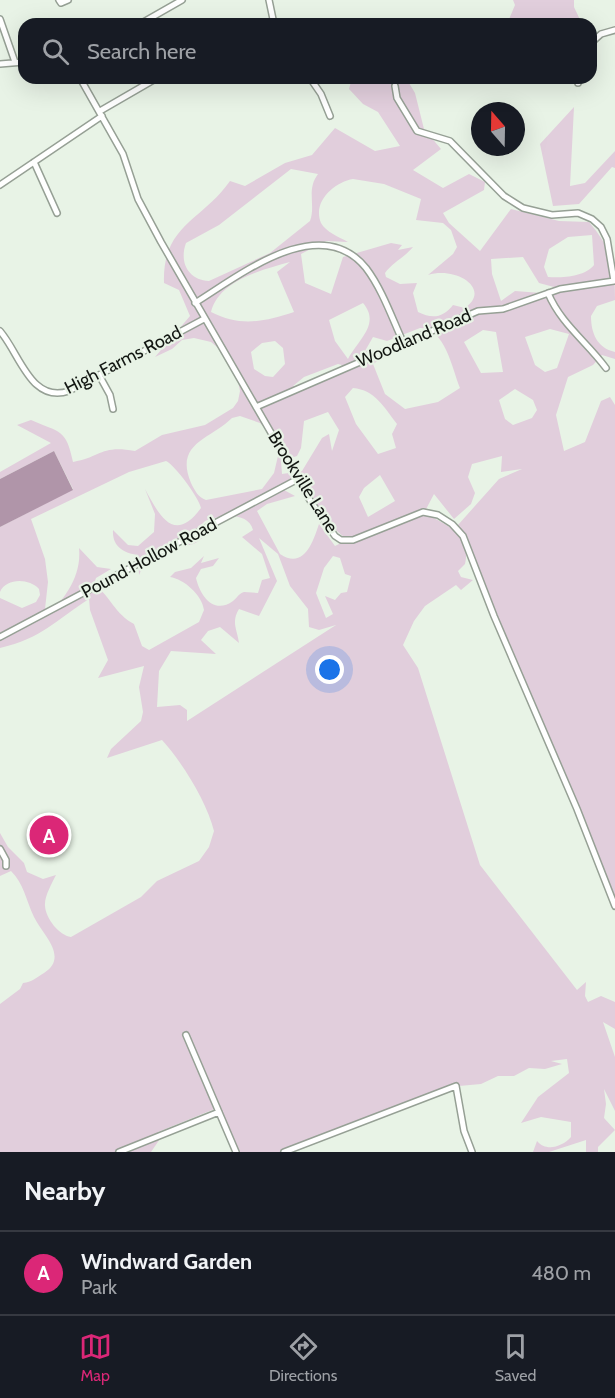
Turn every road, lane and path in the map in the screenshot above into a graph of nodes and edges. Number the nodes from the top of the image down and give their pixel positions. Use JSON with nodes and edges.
{"nodes":[{"id":1,"x":59,"y":0,"type":"edge"},
{"id":2,"x":68,"y":0,"type":"edge"},
{"id":3,"x":182,"y":0,"type":"edge"},
{"id":4,"x":268,"y":0,"type":"edge"},
{"id":5,"x":150,"y":18,"type":"edge"},
{"id":6,"x":272,"y":18,"type":"edge"},
{"id":7,"x":0,"y":19,"type":"edge"},
{"id":8,"x":615,"y":30,"type":"edge"},
{"id":9,"x":597,"y":38,"type":"edge"},
{"id":10,"x":15,"y":62,"type":"joint"},
{"id":11,"x":0,"y":64,"type":"edge"},
{"id":12,"x":84,"y":84,"type":"edge"},
{"id":13,"x":148,"y":84,"type":"edge"},
{"id":14,"x":314,"y":84,"type":"edge"},
{"id":15,"x":395,"y":86,"type":"dead end"},
{"id":16,"x":101,"y":114,"type":"junction"},
{"id":17,"x":330,"y":117,"type":"dead end"},
{"id":18,"x":34,"y":162,"type":"junction"},
{"id":19,"x":0,"y":185,"type":"edge"},
{"id":20,"x":57,"y":213,"type":"dead end"},
{"id":21,"x":548,"y":293,"type":"junction"},
{"id":22,"x":195,"y":303,"type":"junction"},
{"id":23,"x":204,"y":319,"type":"junction"},
{"id":24,"x":0,"y":331,"type":"edge"},
{"id":25,"x":403,"y":342,"type":"junction"},
{"id":26,"x":606,"y":368,"type":"dead end"},
{"id":27,"x":99,"y":375,"type":"junction"},
{"id":28,"x":256,"y":407,"type":"junction"},
{"id":29,"x":113,"y":409,"type":"dead end"},
{"id":30,"x":298,"y":479,"type":"junction"},
{"id":31,"x":0,"y":637,"type":"edge"},
{"id":32,"x":0,"y":849,"type":"edge"},
{"id":33,"x":6,"y":866,"type":"dead end"},
{"id":34,"x":615,"y":906,"type":"edge"},
{"id":35,"x":186,"y":1035,"type":"dead end"},
{"id":36,"x":219,"y":1112,"type":"junction"},
{"id":37,"x":119,"y":1152,"type":"edge"},
{"id":38,"x":236,"y":1152,"type":"edge"},
{"id":39,"x":284,"y":1152,"type":"edge"},
{"id":40,"x":472,"y":1152,"type":"edge"}],
"edges":[{"from":1,"to":2,"type":"street"},
{"from":3,"to":5,"type":"street"},
{"from":4,"to":6,"type":"street"},
{"from":7,"to":10,"type":"street"},
{"from":8,"to":9,"type":"street"},
{"from":10,"to":11,"type":"street"},
{"from":12,"to":16,"type":"street","name":"Brookville Lane"},
{"from":13,"to":16,"type":"street"},
{"from":14,"to":17,"type":"street"},
{"from":15,"to":21,"type":"street","name":"Woodland Road"},
{"from":16,"to":18,"type":"street"},
{"from":16,"to":22,"type":"street","name":"Brookville Lane"},
{"from":18,"to":19,"type":"street"},
{"from":18,"to":20,"type":"street"},
{"from":21,"to":25,"type":"street","name":"Woodland Road"},
{"from":21,"to":26,"type":"street"},
{"from":22,"to":23,"type":"street","name":"Brookville Lane"},
{"from":22,"to":25,"type":"street"},
{"from":23,"to":27,"type":"street","name":"High Farms Road"},
{"from":23,"to":28,"type":"street","name":"Brookville Lane"},
{"from":24,"to":27,"type":"street","name":"High Farms Road"},
{"from":25,"to":28,"type":"street","name":"Woodland Road"},
{"from":27,"to":29,"type":"street"},
{"from":28,"to":30,"type":"street","name":"Brookville Lane"},
{"from":30,"to":31,"type":"street","name":"Pound Hollow Road"},
{"from":30,"to":34,"type":"street","name":"Brookville Lane"},
{"from":32,"to":33,"type":"street"},
{"from":35,"to":36,"type":"street"},
{"from":36,"to":37,"type":"street"},
{"from":36,"to":38,"type":"street"},
{"from":39,"to":40,"type":"street"}]}
